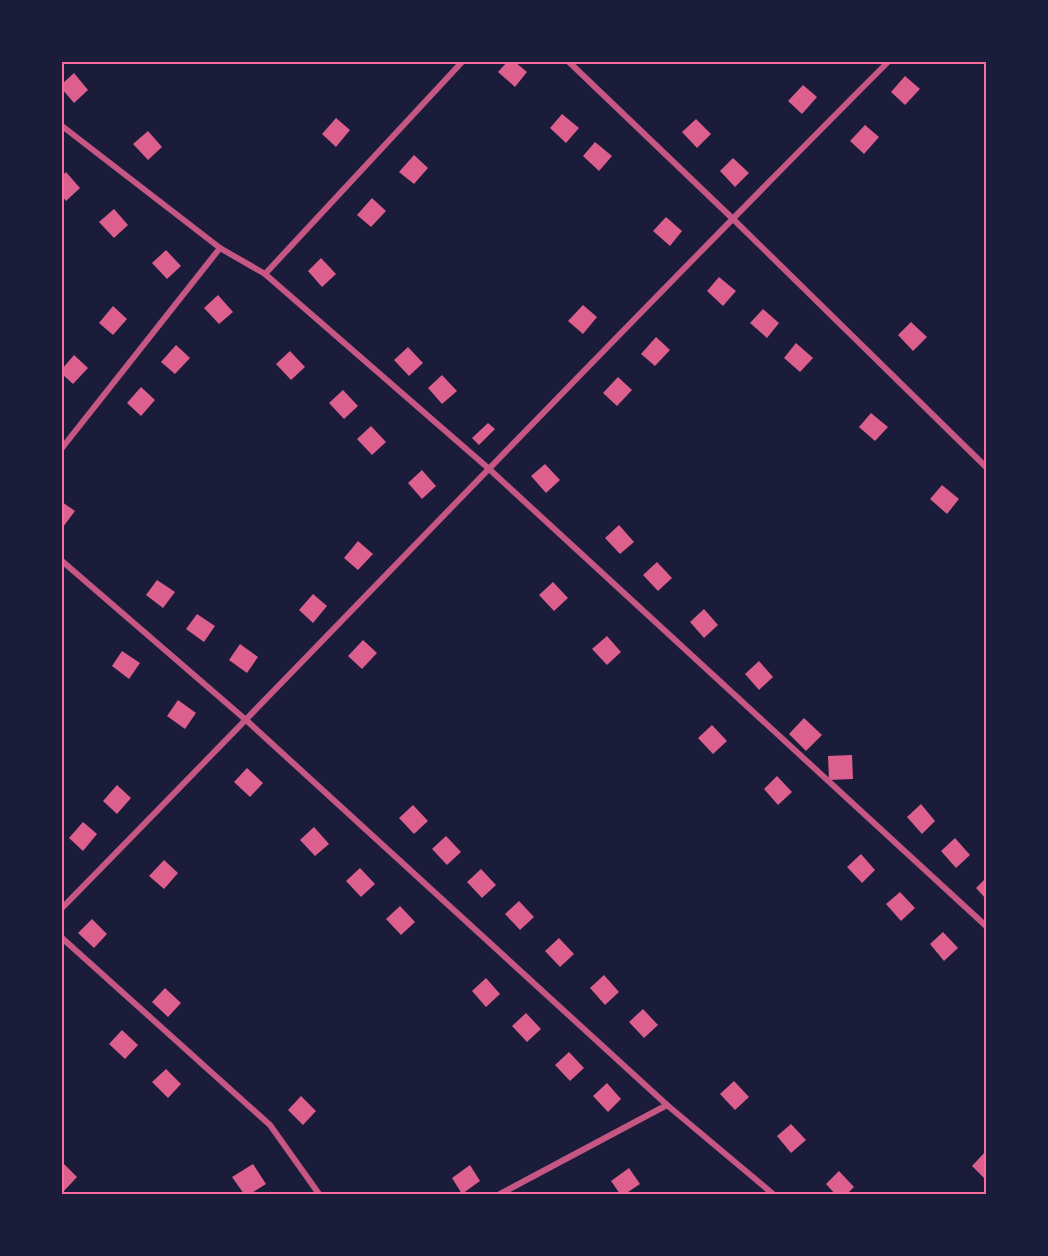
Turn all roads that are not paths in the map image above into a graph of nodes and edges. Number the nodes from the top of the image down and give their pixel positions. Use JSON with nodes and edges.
{"nodes":[{"id":1,"x":462,"y":62,"type":"edge"},
{"id":2,"x":569,"y":62,"type":"edge"},
{"id":3,"x":888,"y":62,"type":"edge"},
{"id":4,"x":62,"y":126,"type":"edge"},
{"id":5,"x":732,"y":218,"type":"junction"},
{"id":6,"x":220,"y":248,"type":"junction"},
{"id":7,"x":265,"y":274,"type":"junction"},
{"id":8,"x":62,"y":448,"type":"edge"},
{"id":9,"x":987,"y":467,"type":"edge"},
{"id":10,"x":488,"y":468,"type":"junction"},
{"id":11,"x":62,"y":561,"type":"edge"},
{"id":12,"x":246,"y":720,"type":"junction"},
{"id":13,"x":62,"y":909,"type":"edge"},
{"id":14,"x":987,"y":926,"type":"edge"},
{"id":15,"x":62,"y":938,"type":"edge"},
{"id":16,"x":667,"y":1105,"type":"junction"},
{"id":17,"x":320,"y":1194,"type":"edge"},
{"id":18,"x":500,"y":1194,"type":"edge"},
{"id":19,"x":773,"y":1194,"type":"edge"}],
"edges":[{"from":1,"to":7,"type":"street"},
{"from":2,"to":5,"type":"street"},
{"from":3,"to":5,"type":"street"},
{"from":4,"to":6,"type":"street"},
{"from":5,"to":9,"type":"street"},
{"from":5,"to":10,"type":"street"},
{"from":6,"to":7,"type":"street"},
{"from":6,"to":8,"type":"street"},
{"from":7,"to":10,"type":"street"},
{"from":10,"to":12,"type":"street"},
{"from":10,"to":14,"type":"street"},
{"from":11,"to":12,"type":"street"},
{"from":12,"to":13,"type":"street"},
{"from":12,"to":16,"type":"street"},
{"from":15,"to":17,"type":"street"},
{"from":16,"to":18,"type":"street"},
{"from":16,"to":19,"type":"street"}]}
